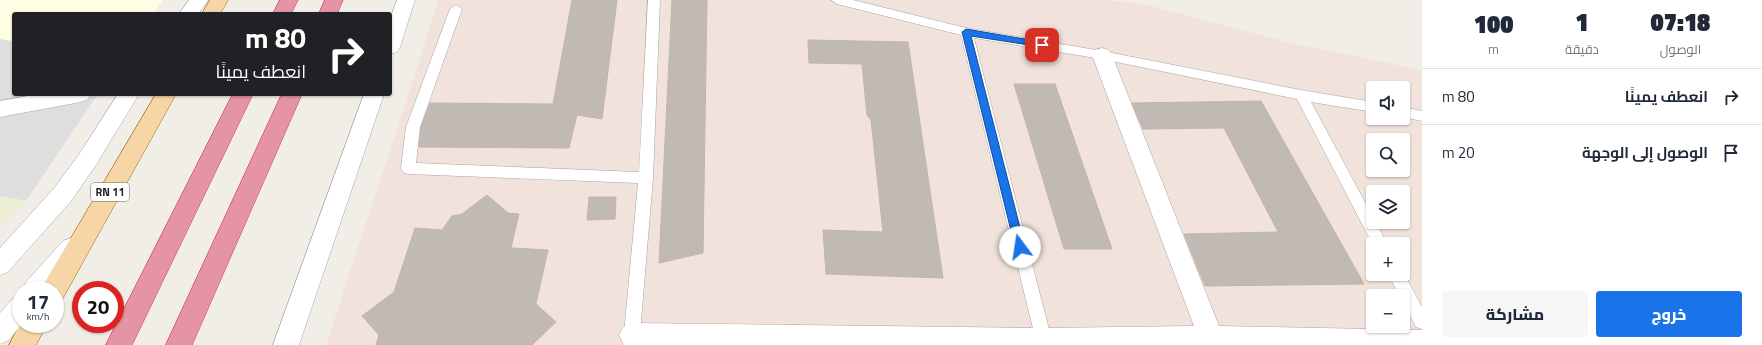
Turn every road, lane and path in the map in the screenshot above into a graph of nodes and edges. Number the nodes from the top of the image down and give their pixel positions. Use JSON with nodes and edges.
{"nodes":[{"id":1,"x":199,"y":0,"type":"edge"},
{"id":2,"x":219,"y":0,"type":"edge"},
{"id":3,"x":289,"y":0,"type":"edge"},
{"id":4,"x":334,"y":0,"type":"edge"},
{"id":5,"x":406,"y":0,"type":"edge"},
{"id":6,"x":654,"y":0,"type":"edge"},
{"id":7,"x":837,"y":0,"type":"edge"},
{"id":8,"x":456,"y":9,"type":"dead end"},
{"id":9,"x":190,"y":12,"type":"edge"},
{"id":10,"x":212,"y":12,"type":"edge"},
{"id":11,"x":283,"y":12,"type":"edge"},
{"id":12,"x":329,"y":12,"type":"edge"},
{"id":13,"x":966,"y":32,"type":"junction"},
{"id":14,"x":392,"y":41,"type":"edge"},
{"id":15,"x":1102,"y":55,"type":"junction"},
{"id":16,"x":1301,"y":95,"type":"junction"},
{"id":17,"x":70,"y":96,"type":"edge"},
{"id":18,"x":128,"y":96,"type":"edge"},
{"id":19,"x":165,"y":96,"type":"edge"},
{"id":20,"x":242,"y":96,"type":"edge"},
{"id":21,"x":291,"y":96,"type":"edge"},
{"id":22,"x":373,"y":96,"type":"edge"},
{"id":23,"x":1366,"y":106,"type":"edge"},
{"id":24,"x":0,"y":109,"type":"edge"},
{"id":25,"x":1410,"y":113,"type":"edge"},
{"id":26,"x":1422,"y":116,"type":"edge"},
{"id":27,"x":646,"y":178,"type":"junction"},
{"id":28,"x":94,"y":220,"type":"junction"},
{"id":29,"x":1376,"y":237,"type":"edge"},
{"id":30,"x":0,"y":265,"type":"edge"},
{"id":31,"x":43,"y":281,"type":"edge"},
{"id":32,"x":59,"y":281,"type":"edge"},
{"id":33,"x":1400,"y":281,"type":"edge"},
{"id":34,"x":12,"y":318,"type":"edge"},
{"id":35,"x":1422,"y":322,"type":"edge"},
{"id":36,"x":0,"y":332,"type":"edge"},
{"id":37,"x":29,"y":333,"type":"edge"},
{"id":38,"x":1211,"y":338,"type":"junction"},
{"id":39,"x":631,"y":340,"type":"edge"},
{"id":40,"x":1044,"y":342,"type":"edge"},
{"id":41,"x":1422,"y":342,"type":"edge"},
{"id":42,"x":22,"y":345,"type":"edge"},
{"id":43,"x":119,"y":345,"type":"edge"},
{"id":44,"x":179,"y":345,"type":"edge"},
{"id":45,"x":286,"y":345,"type":"edge"}],
"edges":[{"from":1,"to":9,"type":"street"},
{"from":2,"to":10,"type":"main road"},
{"from":3,"to":11,"type":"highway"},
{"from":4,"to":12,"type":"highway"},
{"from":5,"to":14,"type":"street"},
{"from":6,"to":27,"type":"lane"},
{"from":7,"to":13,"type":"lane"},
{"from":8,"to":27,"type":"lane"},
{"from":13,"to":15,"type":"lane"},
{"from":13,"to":40,"type":"lane"},
{"from":15,"to":16,"type":"lane"},
{"from":15,"to":38,"type":"street"},
{"from":16,"to":23,"type":"lane"},
{"from":16,"to":29,"type":"lane"},
{"from":17,"to":24,"type":"street"},
{"from":18,"to":30,"type":"street"},
{"from":19,"to":28,"type":"main road","number":"RN 11"},
{"from":20,"to":43,"type":"highway"},
{"from":21,"to":44,"type":"highway"},
{"from":22,"to":45,"type":"street"},
{"from":25,"to":26,"type":"lane"},
{"from":27,"to":39,"type":"lane"},
{"from":28,"to":31,"type":"street"},
{"from":28,"to":32,"type":"main road","number":"RN 11"},
{"from":33,"to":35,"type":"lane"},
{"from":34,"to":36,"type":"street"},
{"from":37,"to":42,"type":"main road"},
{"from":38,"to":40,"type":"street"},
{"from":38,"to":41,"type":"street"},
{"from":39,"to":40,"type":"street"}]}
